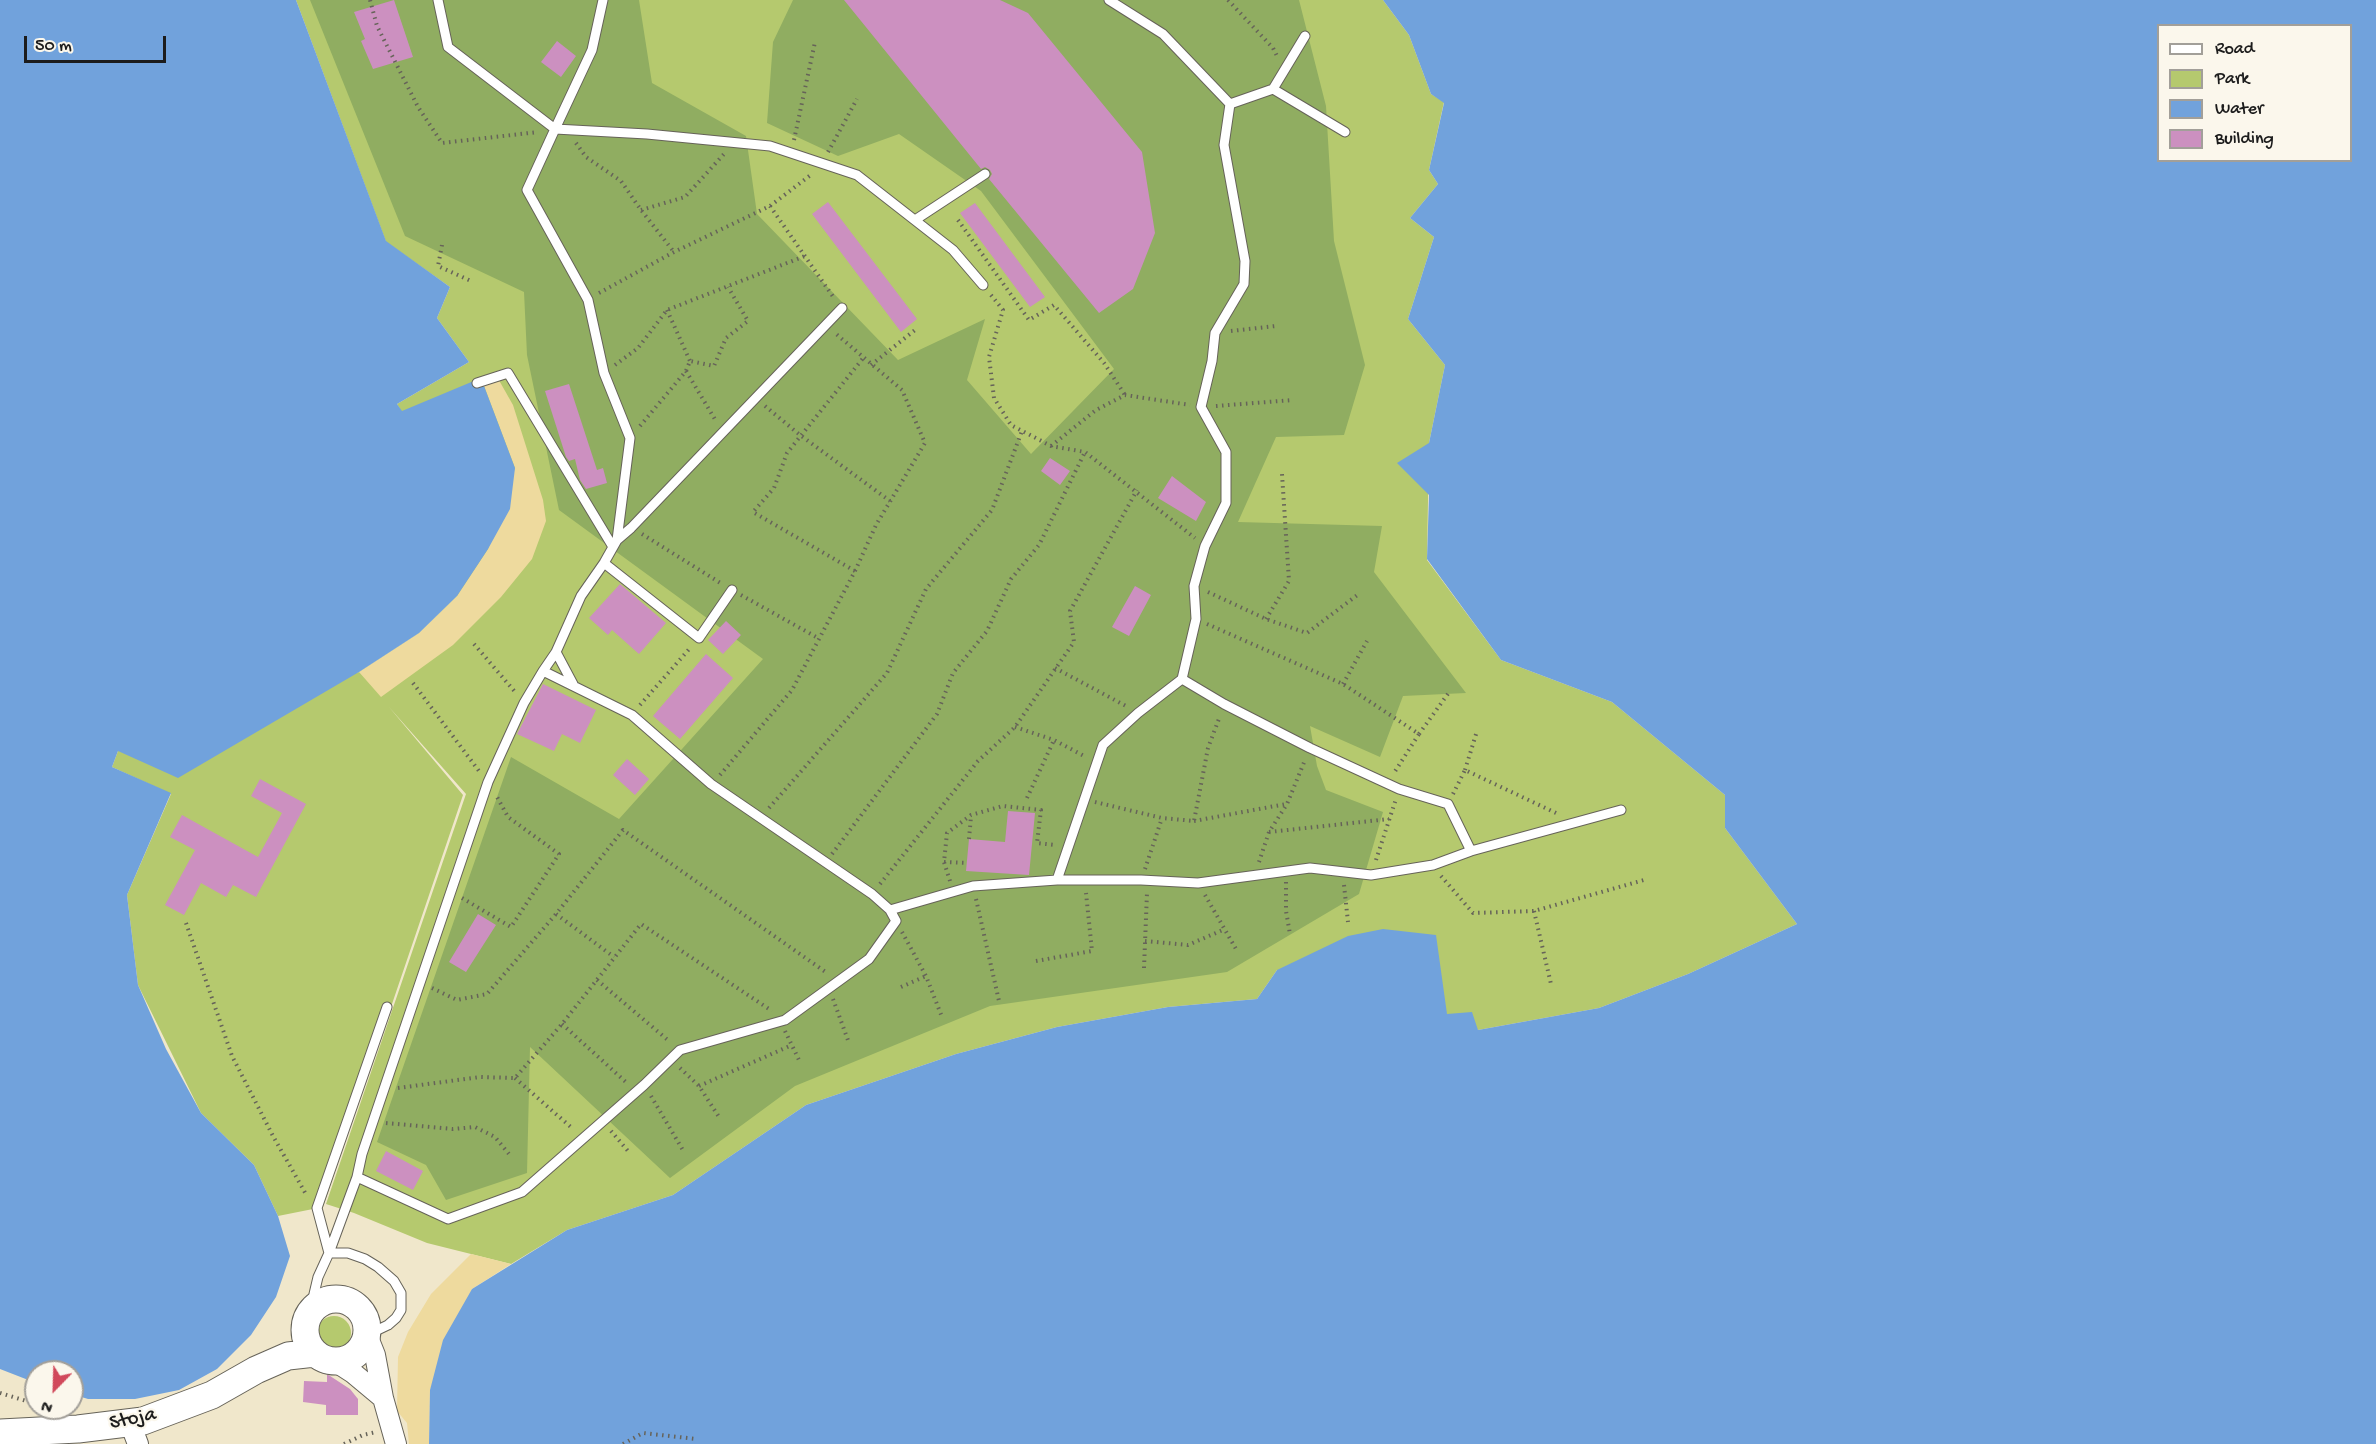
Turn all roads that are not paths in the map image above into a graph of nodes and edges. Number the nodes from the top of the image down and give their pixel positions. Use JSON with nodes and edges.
{"nodes":[{"id":1,"x":438,"y":0,"type":"edge"},
{"id":2,"x":603,"y":0,"type":"edge"},
{"id":3,"x":1109,"y":0,"type":"edge"},
{"id":4,"x":1305,"y":36,"type":"dead end"},
{"id":5,"x":1273,"y":89,"type":"junction"},
{"id":6,"x":1230,"y":104,"type":"junction"},
{"id":7,"x":555,"y":129,"type":"junction"},
{"id":8,"x":1345,"y":132,"type":"dead end"},
{"id":9,"x":985,"y":174,"type":"dead end"},
{"id":10,"x":915,"y":220,"type":"junction"},
{"id":11,"x":983,"y":285,"type":"road end"},
{"id":12,"x":842,"y":308,"type":"road end"},
{"id":13,"x":477,"y":383,"type":"dead end"},
{"id":14,"x":615,"y":543,"type":"junction"},
{"id":15,"x":604,"y":563,"type":"junction"},
{"id":16,"x":732,"y":590,"type":"dead end"},
{"id":17,"x":556,"y":652,"type":"junction"},
{"id":18,"x":543,"y":670,"type":"junction"},
{"id":19,"x":1182,"y":679,"type":"junction"},
{"id":20,"x":573,"y":684,"type":"junction"},
{"id":21,"x":1621,"y":810,"type":"dead end"},
{"id":22,"x":1471,"y":851,"type":"junction"},
{"id":23,"x":1057,"y":880,"type":"junction"},
{"id":24,"x":890,"y":910,"type":"junction"},
{"id":25,"x":387,"y":1008,"type":"dead end"},
{"id":26,"x":357,"y":1177,"type":"junction"},
{"id":27,"x":329,"y":1253,"type":"junction"},
{"id":28,"x":312,"y":1314,"type":"junction"},
{"id":29,"x":367,"y":1335,"type":"junction"},
{"id":30,"x":325,"y":1357,"type":"junction"},
{"id":31,"x":256,"y":1370,"type":"junction"},
{"id":32,"x":383,"y":1398,"type":"junction"},
{"id":33,"x":0,"y":1433,"type":"edge"},
{"id":34,"x":134,"y":1433,"type":"edge"},
{"id":35,"x":394,"y":1436,"type":"edge"}],
"edges":[{"from":1,"to":7,"type":"lane"},
{"from":2,"to":7,"type":"lane"},
{"from":3,"to":6,"type":"lane"},
{"from":4,"to":5,"type":"lane"},
{"from":5,"to":6,"type":"lane"},
{"from":5,"to":8,"type":"lane"},
{"from":6,"to":19,"type":"lane"},
{"from":7,"to":10,"type":"lane"},
{"from":7,"to":14,"type":"lane"},
{"from":9,"to":10,"type":"lane"},
{"from":10,"to":11,"type":"lane"},
{"from":12,"to":14,"type":"lane"},
{"from":13,"to":14,"type":"lane"},
{"from":14,"to":15,"type":"lane"},
{"from":15,"to":16,"type":"lane"},
{"from":15,"to":17,"type":"lane"},
{"from":17,"to":18,"type":"lane"},
{"from":17,"to":20,"type":"lane"},
{"from":18,"to":20,"type":"lane"},
{"from":18,"to":26,"type":"lane"},
{"from":19,"to":22,"type":"lane"},
{"from":19,"to":23,"type":"lane"},
{"from":20,"to":24,"type":"lane"},
{"from":21,"to":22,"type":"lane"},
{"from":22,"to":23,"type":"lane"},
{"from":23,"to":24,"type":"lane"},
{"from":24,"to":26,"type":"lane"},
{"from":25,"to":27,"type":"lane"},
{"from":26,"to":27,"type":"lane"},
{"from":27,"to":28,"type":"lane"},
{"from":27,"to":29,"type":"lane"},
{"from":28,"to":29,"type":"main road"},
{"from":28,"to":30,"type":"main road"},
{"from":28,"to":31,"type":"main road"},
{"from":29,"to":30,"type":"main road"},
{"from":29,"to":32,"type":"street"},
{"from":30,"to":31,"type":"main road"},
{"from":30,"to":32,"type":"street"},
{"from":31,"to":34,"type":"main road","name":"Stoja"},
{"from":32,"to":35,"type":"street"},
{"from":33,"to":34,"type":"main road","name":"Stoja"}]}
